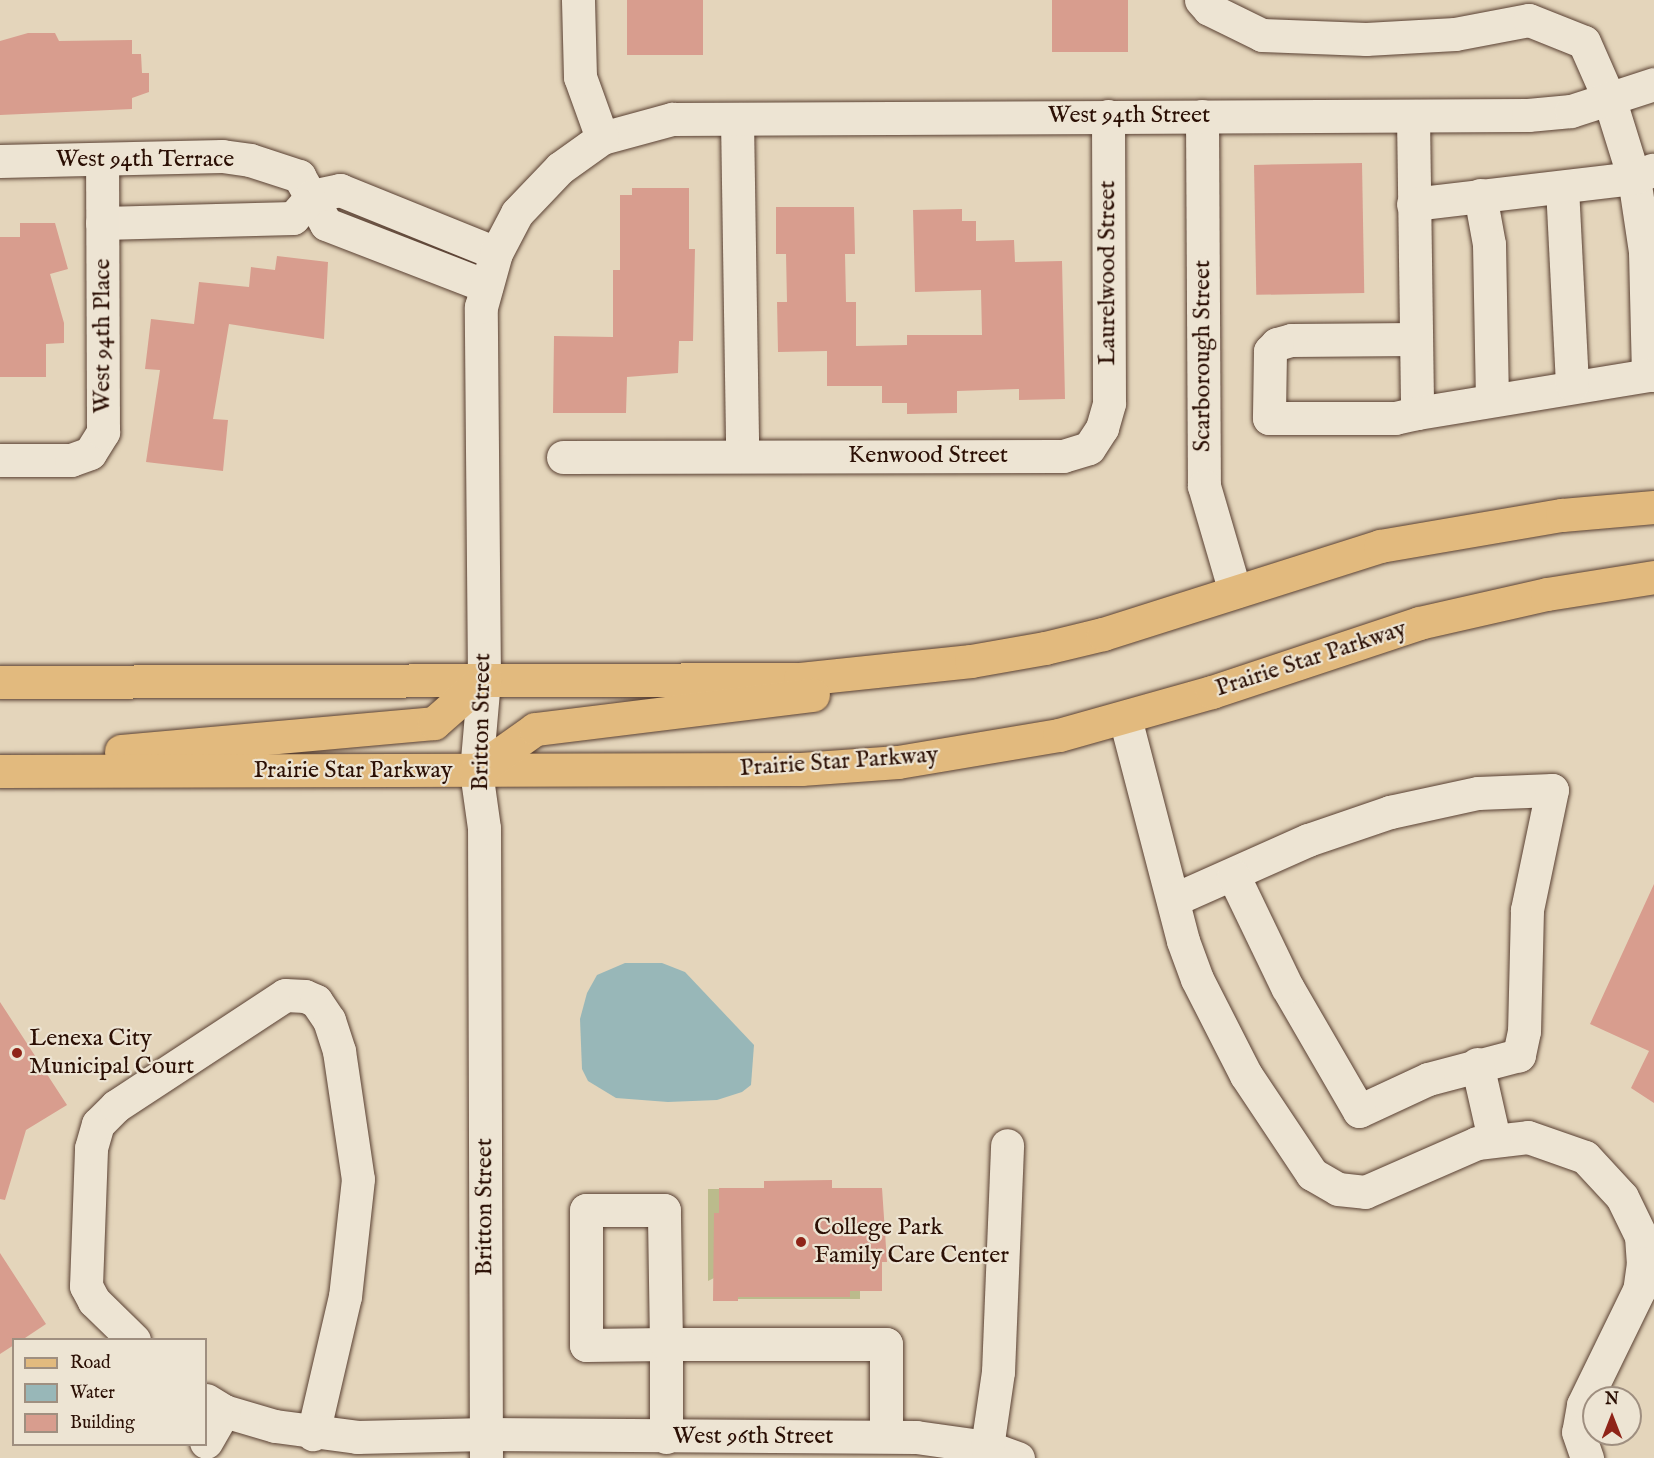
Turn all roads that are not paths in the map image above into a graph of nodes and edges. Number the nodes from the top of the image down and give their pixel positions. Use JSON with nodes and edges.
{"nodes":[{"id":1,"x":578,"y":0,"type":"edge"},
{"id":2,"x":1201,"y":0,"type":"edge"},
{"id":3,"x":1654,"y":84,"type":"edge"},
{"id":4,"x":1610,"y":101,"type":"junction"},
{"id":5,"x":1108,"y":116,"type":"junction"},
{"id":6,"x":1202,"y":116,"type":"junction"},
{"id":7,"x":1413,"y":116,"type":"junction"},
{"id":8,"x":737,"y":119,"type":"junction"},
{"id":9,"x":602,"y":138,"type":"junction"},
{"id":10,"x":102,"y":160,"type":"junction"},
{"id":11,"x":0,"y":161,"type":"edge"},
{"id":12,"x":1644,"y":173,"type":"edge"},
{"id":13,"x":1562,"y":187,"type":"junction"},
{"id":14,"x":1480,"y":195,"type":"junction"},
{"id":15,"x":312,"y":196,"type":"junction"},
{"id":16,"x":1413,"y":204,"type":"junction"},
{"id":17,"x":102,"y":223,"type":"junction"},
{"id":18,"x":1650,"y":250,"type":"edge"},
{"id":19,"x":496,"y":253,"type":"junction"},
{"id":20,"x":486,"y":286,"type":"junction"},
{"id":21,"x":1416,"y":339,"type":"junction"},
{"id":22,"x":1651,"y":375,"type":"edge"},
{"id":23,"x":1572,"y":385,"type":"junction"},
{"id":24,"x":1492,"y":398,"type":"junction"},
{"id":25,"x":1417,"y":412,"type":"junction"},
{"id":26,"x":1102,"y":428,"type":"joint"},
{"id":27,"x":742,"y":456,"type":"junction"},
{"id":28,"x":563,"y":457,"type":"dead end"},
{"id":29,"x":0,"y":460,"type":"edge"},
{"id":30,"x":1654,"y":507,"type":"edge"},
{"id":31,"x":1654,"y":577,"type":"edge"},
{"id":32,"x":1235,"y":592,"type":"junction"},
{"id":33,"x":949,"y":663,"type":"junction"},
{"id":34,"x":484,"y":679,"type":"junction"},
{"id":35,"x":0,"y":682,"type":"edge"},
{"id":36,"x":1125,"y":718,"type":"junction"},
{"id":37,"x":0,"y":762,"type":"edge"},
{"id":38,"x":0,"y":771,"type":"edge"},
{"id":39,"x":476,"y":771,"type":"junction"},
{"id":40,"x":1233,"y":875,"type":"junction"},
{"id":41,"x":1173,"y":900,"type":"junction"},
{"id":42,"x":1477,"y":1064,"type":"junction"},
{"id":43,"x":1494,"y":1139,"type":"junction"},
{"id":44,"x":1007,"y":1145,"type":"dead end"},
{"id":45,"x":1647,"y":1291,"type":"edge"},
{"id":46,"x":132,"y":1338,"type":"edge"},
{"id":47,"x":666,"y":1344,"type":"junction"},
{"id":48,"x":215,"y":1405,"type":"edge"},
{"id":49,"x":313,"y":1434,"type":"junction"},
{"id":50,"x":207,"y":1435,"type":"edge"},
{"id":51,"x":886,"y":1436,"type":"junction"},
{"id":52,"x":666,"y":1437,"type":"junction"},
{"id":53,"x":486,"y":1446,"type":"edge"},
{"id":54,"x":987,"y":1447,"type":"junction"},
{"id":55,"x":1018,"y":1458,"type":"edge"},
{"id":56,"x":1587,"y":1458,"type":"edge"}],
"edges":[{"from":1,"to":9,"type":"street"},
{"from":2,"to":4,"type":"street"},
{"from":3,"to":4,"type":"street","name":"West 94th Street"},
{"from":4,"to":7,"type":"street","name":"West 94th Street"},
{"from":4,"to":12,"type":"street"},
{"from":5,"to":6,"type":"street","name":"West 94th Street"},
{"from":5,"to":8,"type":"street","name":"West 94th Street"},
{"from":5,"to":26,"type":"street","name":"Laurelwood Street"},
{"from":6,"to":7,"type":"street","name":"West 94th Street"},
{"from":6,"to":32,"type":"street","name":"Scarborough Street"},
{"from":7,"to":16,"type":"street"},
{"from":8,"to":9,"type":"street","name":"West 94th Street"},
{"from":8,"to":27,"type":"street"},
{"from":9,"to":19,"type":"street","name":"Britton Street"},
{"from":10,"to":11,"type":"street","name":"West 94th Terrace"},
{"from":10,"to":15,"type":"street","name":"West 94th Terrace"},
{"from":10,"to":17,"type":"street","name":"West 94th Place"},
{"from":12,"to":13,"type":"street"},
{"from":12,"to":18,"type":"street"},
{"from":13,"to":14,"type":"street"},
{"from":13,"to":23,"type":"street"},
{"from":14,"to":16,"type":"street"},
{"from":14,"to":24,"type":"street"},
{"from":15,"to":17,"type":"street"},
{"from":15,"to":19,"type":"street"},
{"from":15,"to":20,"type":"street","name":"West 94th Terrace"},
{"from":16,"to":21,"type":"street"},
{"from":17,"to":29,"type":"street","name":"West 94th Place"},
{"from":18,"to":22,"type":"street"},
{"from":19,"to":20,"type":"street","name":"Britton Street"},
{"from":20,"to":34,"type":"street","name":"Britton Street"},
{"from":21,"to":25,"type":"street"},
{"from":21,"to":25,"type":"street"},
{"from":22,"to":23,"type":"street"},
{"from":23,"to":24,"type":"street"},
{"from":24,"to":25,"type":"street"},
{"from":26,"to":27,"type":"street","name":"Kenwood Street"},
{"from":27,"to":28,"type":"street","name":"Kenwood Street"},
{"from":30,"to":32,"type":"main road"},
{"from":31,"to":36,"type":"main road","name":"Prairie Star Parkway"},
{"from":32,"to":33,"type":"main road"},
{"from":33,"to":34,"type":"main road"},
{"from":33,"to":39,"type":"main road"},
{"from":34,"to":35,"type":"main road"},
{"from":34,"to":37,"type":"main road"},
{"from":34,"to":39,"type":"street","name":"Britton Street"},
{"from":36,"to":39,"type":"main road","name":"Prairie Star Parkway"},
{"from":36,"to":41,"type":"street"},
{"from":38,"to":39,"type":"main road","name":"Prairie Star Parkway"},
{"from":39,"to":53,"type":"street","name":"Britton Street"},
{"from":40,"to":41,"type":"street"},
{"from":40,"to":42,"type":"street"},
{"from":40,"to":42,"type":"street"},
{"from":41,"to":43,"type":"street"},
{"from":42,"to":43,"type":"street"},
{"from":43,"to":45,"type":"street"},
{"from":44,"to":54,"type":"street"},
{"from":45,"to":56,"type":"street"},
{"from":46,"to":49,"type":"street"},
{"from":47,"to":47,"type":"street"},
{"from":47,"to":51,"type":"street"},
{"from":47,"to":52,"type":"street"},
{"from":48,"to":49,"type":"street","name":"West 96th Street"},
{"from":48,"to":50,"type":"street"},
{"from":49,"to":53,"type":"street","name":"West 96th Street"},
{"from":51,"to":52,"type":"street","name":"West 96th Street"},
{"from":51,"to":54,"type":"street","name":"West 96th Street"},
{"from":52,"to":53,"type":"street","name":"West 96th Street"},
{"from":54,"to":55,"type":"street","name":"West 96th Street"}]}
